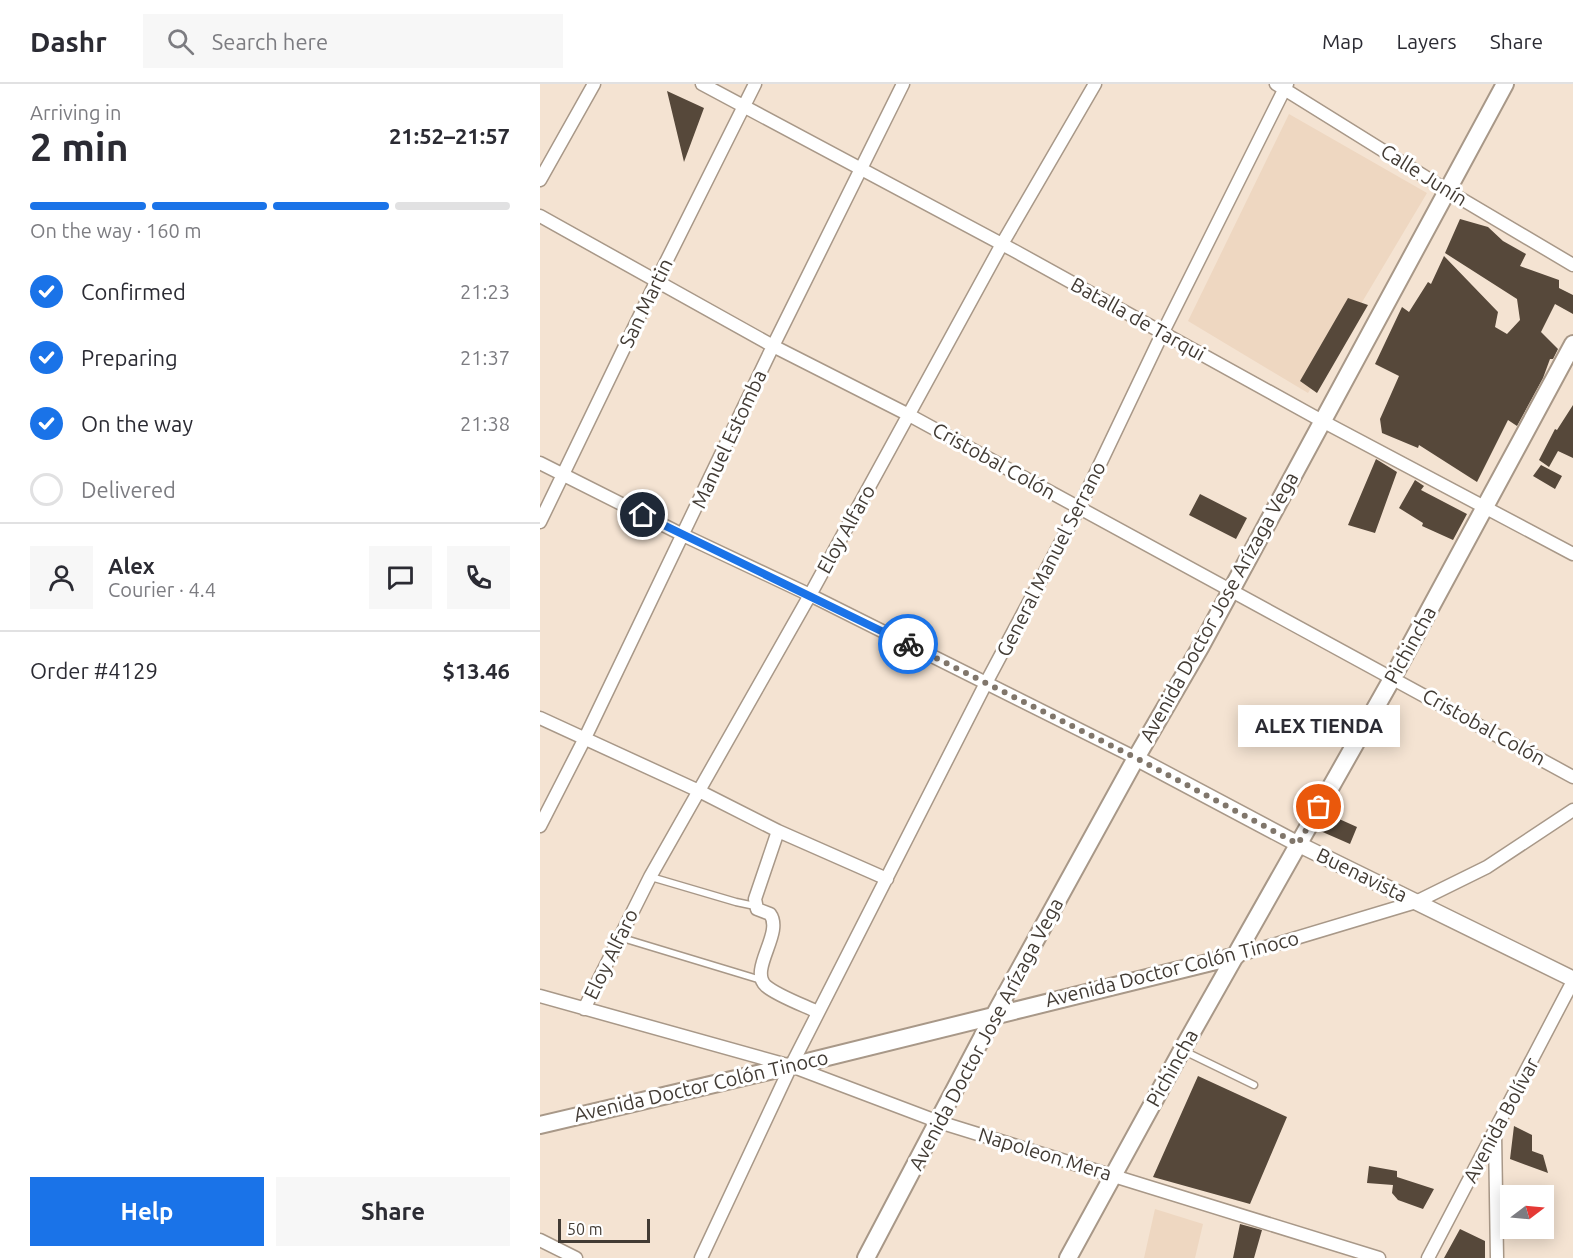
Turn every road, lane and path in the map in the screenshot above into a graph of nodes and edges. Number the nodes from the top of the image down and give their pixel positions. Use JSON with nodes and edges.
{"nodes":[{"id":1,"x":594,"y":84,"type":"edge"},
{"id":2,"x":702,"y":84,"type":"edge"},
{"id":3,"x":756,"y":84,"type":"edge"},
{"id":4,"x":903,"y":84,"type":"edge"},
{"id":5,"x":1095,"y":84,"type":"edge"},
{"id":6,"x":1505,"y":84,"type":"edge"},
{"id":7,"x":1283,"y":86,"type":"edge"},
{"id":8,"x":744,"y":107,"type":"junction"},
{"id":9,"x":860,"y":170,"type":"junction"},
{"id":10,"x":540,"y":180,"type":"edge"},
{"id":11,"x":1448,"y":191,"type":"junction"},
{"id":12,"x":540,"y":216,"type":"edge"},
{"id":13,"x":1002,"y":244,"type":"junction"},
{"id":14,"x":1573,"y":265,"type":"edge"},
{"id":15,"x":656,"y":282,"type":"junction"},
{"id":16,"x":1163,"y":332,"type":"junction"},
{"id":17,"x":1573,"y":344,"type":"edge"},
{"id":18,"x":773,"y":346,"type":"junction"},
{"id":19,"x":909,"y":415,"type":"junction"},
{"id":20,"x":1322,"y":421,"type":"junction"},
{"id":21,"x":540,"y":463,"type":"edge"},
{"id":22,"x":563,"y":475,"type":"junction"},
{"id":23,"x":1079,"y":508,"type":"junction"},
{"id":24,"x":1486,"y":508,"type":"junction"},
{"id":25,"x":540,"y":522,"type":"edge"},
{"id":26,"x":682,"y":535,"type":"junction"},
{"id":27,"x":1573,"y":554,"type":"edge"},
{"id":28,"x":1231,"y":590,"type":"junction"},
{"id":29,"x":810,"y":595,"type":"junction"},
{"id":30,"x":1393,"y":677,"type":"junction"},
{"id":31,"x":986,"y":683,"type":"junction"},
{"id":32,"x":540,"y":718,"type":"edge"},
{"id":33,"x":584,"y":740,"type":"junction"},
{"id":34,"x":1136,"y":758,"type":"junction"},
{"id":35,"x":1573,"y":777,"type":"edge"},
{"id":36,"x":699,"y":790,"type":"junction"},
{"id":37,"x":1573,"y":810,"type":"edge"},
{"id":38,"x":540,"y":826,"type":"edge"},
{"id":39,"x":778,"y":831,"type":"junction"},
{"id":40,"x":1298,"y":844,"type":"junction"},
{"id":41,"x":650,"y":877,"type":"junction"},
{"id":42,"x":887,"y":879,"type":"junction"},
{"id":43,"x":1416,"y":902,"type":"junction"},
{"id":44,"x":755,"y":906,"type":"junction"},
{"id":45,"x":618,"y":937,"type":"junction"},
{"id":46,"x":1236,"y":956,"type":"junction"},
{"id":47,"x":762,"y":980,"type":"junction"},
{"id":48,"x":1573,"y":980,"type":"edge"},
{"id":49,"x":540,"y":996,"type":"edge"},
{"id":50,"x":584,"y":1009,"type":"junction"},
{"id":51,"x":818,"y":1012,"type":"junction"},
{"id":52,"x":996,"y":1014,"type":"junction"},
{"id":53,"x":1182,"y":1050,"type":"junction"},
{"id":54,"x":791,"y":1066,"type":"junction"},
{"id":55,"x":1254,"y":1085,"type":"dead end"},
{"id":56,"x":939,"y":1122,"type":"junction"},
{"id":57,"x":540,"y":1125,"type":"edge"},
{"id":58,"x":1496,"y":1131,"type":"junction"},
{"id":59,"x":1112,"y":1175,"type":"junction"},
{"id":60,"x":540,"y":1240,"type":"edge"},
{"id":61,"x":576,"y":1258,"type":"edge"},
{"id":62,"x":701,"y":1258,"type":"edge"},
{"id":63,"x":866,"y":1258,"type":"edge"},
{"id":64,"x":1068,"y":1258,"type":"edge"},
{"id":65,"x":1379,"y":1258,"type":"edge"},
{"id":66,"x":1428,"y":1258,"type":"edge"},
{"id":67,"x":1497,"y":1258,"type":"edge"}],
"edges":[{"from":1,"to":10,"type":"street"},
{"from":2,"to":8,"type":"street","name":"Batalla de Tarqui"},
{"from":3,"to":8,"type":"street","name":"San Martin"},
{"from":4,"to":9,"type":"street","name":"Manuel Estomba"},
{"from":5,"to":13,"type":"street","name":"Eloy Alfaro"},
{"from":6,"to":11,"type":"main road","name":"Avenida Doctor Jose Arízaga Vega"},
{"from":7,"to":11,"type":"street","name":"Calle Junín"},
{"from":7,"to":16,"type":"street","name":"General Manuel Serrano"},
{"from":8,"to":9,"type":"street","name":"Batalla de Tarqui"},
{"from":8,"to":15,"type":"street","name":"San Martin"},
{"from":9,"to":13,"type":"street","name":"Batalla de Tarqui"},
{"from":9,"to":18,"type":"street","name":"Manuel Estomba"},
{"from":11,"to":14,"type":"street","name":"Calle Junín"},
{"from":11,"to":20,"type":"main road","name":"Avenida Doctor Jose Arízaga Vega"},
{"from":12,"to":15,"type":"street","name":"Cristobal Colón"},
{"from":13,"to":16,"type":"street","name":"Batalla de Tarqui"},
{"from":13,"to":19,"type":"street","name":"Eloy Alfaro"},
{"from":15,"to":18,"type":"street","name":"Cristobal Colón"},
{"from":15,"to":22,"type":"street","name":"San Martin"},
{"from":16,"to":20,"type":"street","name":"Batalla de Tarqui"},
{"from":16,"to":23,"type":"street","name":"General Manuel Serrano"},
{"from":17,"to":24,"type":"main road","name":"Pichincha"},
{"from":18,"to":19,"type":"street","name":"Cristobal Colón"},
{"from":18,"to":26,"type":"street","name":"Manuel Estomba"},
{"from":19,"to":23,"type":"street","name":"Cristobal Colón"},
{"from":19,"to":29,"type":"street","name":"Eloy Alfaro"},
{"from":20,"to":24,"type":"street","name":"Batalla de Tarqui"},
{"from":20,"to":28,"type":"main road","name":"Avenida Doctor Jose Arízaga Vega"},
{"from":21,"to":22,"type":"street","name":"Buenavista"},
{"from":22,"to":25,"type":"street","name":"San Martin"},
{"from":22,"to":26,"type":"street","name":"Buenavista"},
{"from":23,"to":28,"type":"street","name":"Cristobal Colón"},
{"from":23,"to":31,"type":"street","name":"General Manuel Serrano"},
{"from":24,"to":27,"type":"street","name":"Batalla de Tarqui"},
{"from":24,"to":30,"type":"main road","name":"Pichincha"},
{"from":26,"to":29,"type":"street","name":"Buenavista"},
{"from":26,"to":33,"type":"street","name":"Manuel Estomba"},
{"from":28,"to":30,"type":"street","name":"Cristobal Colón"},
{"from":28,"to":34,"type":"main road","name":"Avenida Doctor Jose Arízaga Vega"},
{"from":29,"to":31,"type":"street","name":"Buenavista"},
{"from":29,"to":36,"type":"street","name":"Eloy Alfaro"},
{"from":30,"to":35,"type":"street","name":"Cristobal Colón"},
{"from":30,"to":40,"type":"main road","name":"Pichincha"},
{"from":31,"to":34,"type":"street","name":"Buenavista"},
{"from":31,"to":42,"type":"street","name":"General Manuel Serrano"},
{"from":32,"to":33,"type":"street"},
{"from":33,"to":36,"type":"street"},
{"from":33,"to":38,"type":"street","name":"Manuel Estomba"},
{"from":34,"to":40,"type":"street","name":"Buenavista"},
{"from":34,"to":52,"type":"main road","name":"Avenida Doctor Jose Arízaga Vega"},
{"from":36,"to":39,"type":"street"},
{"from":36,"to":41,"type":"street","name":"Eloy Alfaro"},
{"from":37,"to":43,"type":"street","name":"Avenida Doctor Colón Tinoco"},
{"from":39,"to":42,"type":"street"},
{"from":39,"to":44,"type":"street"},
{"from":40,"to":43,"type":"street","name":"Buenavista"},
{"from":40,"to":46,"type":"main road","name":"Pichincha"},
{"from":41,"to":44,"type":"lane"},
{"from":41,"to":45,"type":"street","name":"Eloy Alfaro"},
{"from":42,"to":51,"type":"street","name":"General Manuel Serrano"},
{"from":43,"to":46,"type":"street","name":"Avenida Doctor Colón Tinoco"},
{"from":43,"to":48,"type":"street","name":"Buenavista"},
{"from":44,"to":47,"type":"street"},
{"from":45,"to":47,"type":"lane"},
{"from":45,"to":50,"type":"street","name":"Eloy Alfaro"},
{"from":46,"to":52,"type":"main road","name":"Avenida Doctor Colón Tinoco"},
{"from":46,"to":53,"type":"main road","name":"Pichincha"},
{"from":47,"to":51,"type":"street"},
{"from":48,"to":58,"type":"street","name":"Avenida Bolívar"},
{"from":49,"to":50,"type":"street","name":"Napoleon Mera"},
{"from":50,"to":54,"type":"street","name":"Napoleon Mera"},
{"from":51,"to":54,"type":"street","name":"General Manuel Serrano"},
{"from":52,"to":54,"type":"main road","name":"Avenida Doctor Colón Tinoco"},
{"from":52,"to":56,"type":"main road","name":"Avenida Doctor Jose Arízaga Vega"},
{"from":53,"to":55,"type":"lane"},
{"from":53,"to":59,"type":"main road","name":"Pichincha"},
{"from":54,"to":56,"type":"street","name":"Napoleon Mera"},
{"from":54,"to":57,"type":"main road","name":"Avenida Doctor Colón Tinoco"},
{"from":54,"to":62,"type":"street","name":"General Manuel Serrano"},
{"from":56,"to":59,"type":"street","name":"Napoleon Mera"},
{"from":56,"to":63,"type":"main road","name":"Avenida Doctor Jose Arízaga Vega"},
{"from":58,"to":66,"type":"street","name":"Avenida Bolívar"},
{"from":58,"to":67,"type":"street"},
{"from":59,"to":64,"type":"main road","name":"Pichincha"},
{"from":59,"to":65,"type":"street","name":"Napoleon Mera"},
{"from":60,"to":61,"type":"street"}]}
